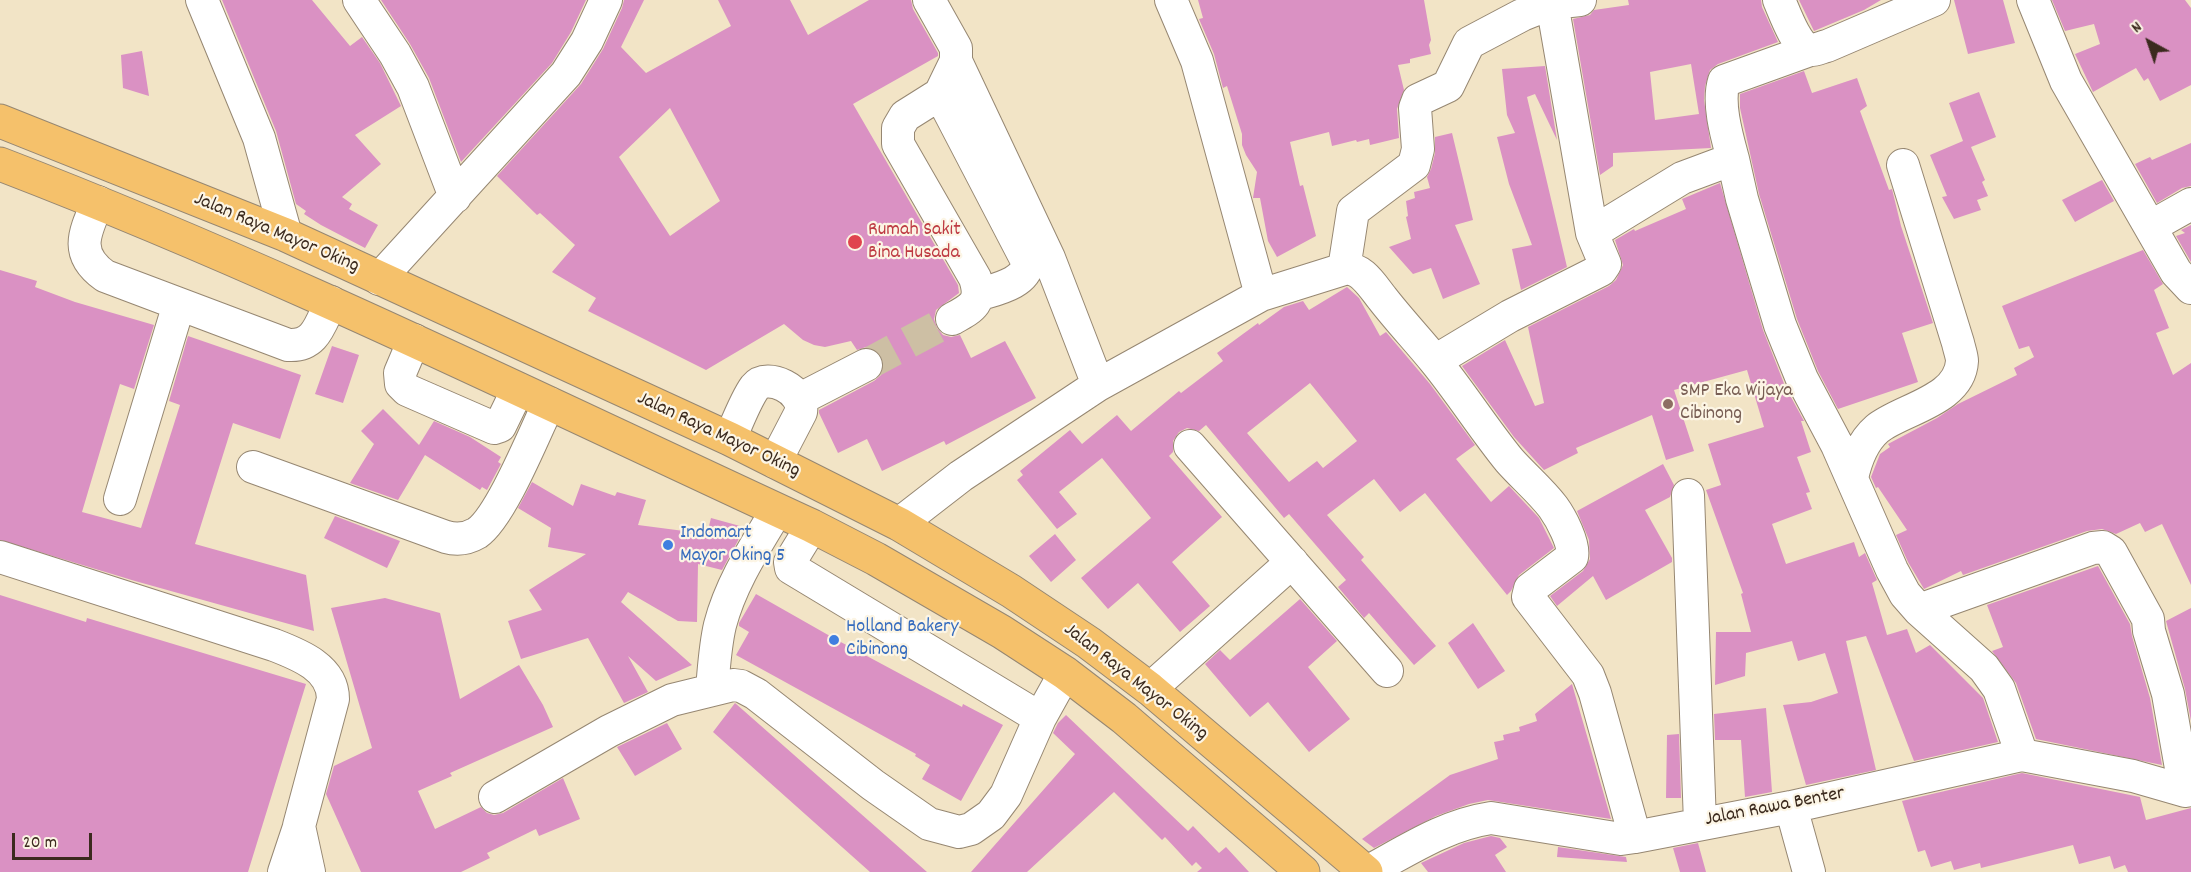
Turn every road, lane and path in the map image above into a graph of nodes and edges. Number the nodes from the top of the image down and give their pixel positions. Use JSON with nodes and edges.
{"nodes":[{"id":1,"x":202,"y":0,"type":"edge"},
{"id":2,"x":359,"y":0,"type":"edge"},
{"id":3,"x":606,"y":0,"type":"edge"},
{"id":4,"x":930,"y":0,"type":"edge"},
{"id":5,"x":1171,"y":0,"type":"edge"},
{"id":6,"x":1779,"y":0,"type":"edge"},
{"id":7,"x":1934,"y":0,"type":"edge"},
{"id":8,"x":2033,"y":0,"type":"edge"},
{"id":9,"x":1566,"y":2,"type":"edge"},
{"id":10,"x":1810,"y":50,"type":"junction"},
{"id":11,"x":956,"y":61,"type":"junction"},
{"id":12,"x":940,"y":94,"type":"junction"},
{"id":13,"x":3,"y":128,"type":"edge"},
{"id":14,"x":1733,"y":159,"type":"junction"},
{"id":15,"x":0,"y":164,"type":"edge"},
{"id":16,"x":1903,"y":165,"type":"dead end"},
{"id":17,"x":455,"y":197,"type":"junction"},
{"id":18,"x":98,"y":202,"type":"junction"},
{"id":19,"x":2191,"y":204,"type":"edge"},
{"id":20,"x":2150,"y":227,"type":"junction"},
{"id":21,"x":1592,"y":233,"type":"junction"},
{"id":22,"x":286,"y":235,"type":"junction"},
{"id":23,"x":1344,"y":269,"type":"junction"},
{"id":24,"x":380,"y":279,"type":"junction"},
{"id":25,"x":2191,"y":288,"type":"edge"},
{"id":26,"x":978,"y":294,"type":"junction"},
{"id":27,"x":1261,"y":295,"type":"junction"},
{"id":28,"x":331,"y":302,"type":"junction"},
{"id":29,"x":179,"y":304,"type":"junction"},
{"id":30,"x":455,"y":314,"type":"junction"},
{"id":31,"x":952,"y":319,"type":"tunnel mouth"},
{"id":32,"x":427,"y":346,"type":"junction"},
{"id":33,"x":1435,"y":362,"type":"junction"},
{"id":34,"x":866,"y":365,"type":"tunnel mouth"},
{"id":35,"x":1098,"y":385,"type":"junction"},
{"id":36,"x":518,"y":389,"type":"junction"},
{"id":37,"x":800,"y":399,"type":"junction"},
{"id":38,"x":549,"y":403,"type":"junction"},
{"id":39,"x":730,"y":439,"type":"junction"},
{"id":40,"x":1190,"y":446,"type":"dead end"},
{"id":41,"x":775,"y":462,"type":"junction"},
{"id":42,"x":253,"y":467,"type":"dead end"},
{"id":43,"x":1852,"y":478,"type":"junction"},
{"id":44,"x":1688,"y":495,"type":"dead end"},
{"id":45,"x":120,"y":499,"type":"dead end"},
{"id":46,"x":777,"y":510,"type":"junction"},
{"id":47,"x":899,"y":524,"type":"junction"},
{"id":48,"x":812,"y":526,"type":"junction"},
{"id":49,"x":0,"y":557,"type":"edge"},
{"id":50,"x":1292,"y":562,"type":"junction"},
{"id":51,"x":1919,"y":610,"type":"junction"},
{"id":52,"x":1387,"y":672,"type":"dead end"},
{"id":53,"x":1065,"y":673,"type":"junction"},
{"id":54,"x":1150,"y":689,"type":"junction"},
{"id":55,"x":712,"y":690,"type":"junction"},
{"id":56,"x":1040,"y":718,"type":"junction"},
{"id":57,"x":2022,"y":755,"type":"junction"},
{"id":58,"x":2188,"y":790,"type":"edge"},
{"id":59,"x":495,"y":797,"type":"dead end"},
{"id":60,"x":1791,"y":807,"type":"junction"},
{"id":61,"x":1700,"y":823,"type":"junction"},
{"id":62,"x":299,"y":826,"type":"junction"},
{"id":63,"x":1635,"y":837,"type":"junction"},
{"id":64,"x":284,"y":872,"type":"edge"},
{"id":65,"x":309,"y":872,"type":"edge"},
{"id":66,"x":1303,"y":872,"type":"edge"},
{"id":67,"x":1367,"y":872,"type":"edge"},
{"id":68,"x":1809,"y":872,"type":"edge"}],
"edges":[{"from":1,"to":22,"type":"street"},
{"from":2,"to":17,"type":"street"},
{"from":3,"to":17,"type":"street"},
{"from":4,"to":11,"type":"street"},
{"from":5,"to":27,"type":"street"},
{"from":6,"to":10,"type":"street"},
{"from":7,"to":10,"type":"street"},
{"from":8,"to":20,"type":"street"},
{"from":9,"to":21,"type":"street"},
{"from":9,"to":23,"type":"street"},
{"from":10,"to":14,"type":"street"},
{"from":11,"to":12,"type":"street"},
{"from":11,"to":35,"type":"street"},
{"from":12,"to":26,"type":"street"},
{"from":12,"to":26,"type":"street"},
{"from":13,"to":22,"type":"main road","name":"Jalan Raya Mayor Oking"},
{"from":14,"to":21,"type":"street"},
{"from":14,"to":43,"type":"street"},
{"from":15,"to":18,"type":"main road","name":"Jalan Raya Mayor Oking"},
{"from":16,"to":43,"type":"street"},
{"from":17,"to":24,"type":"street"},
{"from":18,"to":28,"type":"main road","name":"Jalan Raya Mayor Oking"},
{"from":18,"to":29,"type":"street"},
{"from":19,"to":20,"type":"street"},
{"from":20,"to":25,"type":"street"},
{"from":21,"to":33,"type":"street"},
{"from":22,"to":24,"type":"main road","name":"Jalan Raya Mayor Oking"},
{"from":23,"to":27,"type":"street"},
{"from":23,"to":33,"type":"street"},
{"from":24,"to":30,"type":"main road","name":"Jalan Raya Mayor Oking"},
{"from":26,"to":31,"type":"street"},
{"from":27,"to":35,"type":"street"},
{"from":28,"to":29,"type":"street"},
{"from":28,"to":32,"type":"main road","name":"Jalan Raya Mayor Oking"},
{"from":29,"to":45,"type":"street"},
{"from":30,"to":32,"type":"main road"},
{"from":30,"to":39,"type":"main road","name":"Jalan Raya Mayor Oking"},
{"from":32,"to":36,"type":"main road","name":"Jalan Raya Mayor Oking"},
{"from":32,"to":36,"type":"street"},
{"from":33,"to":63,"type":"street"},
{"from":34,"to":37,"type":"street"},
{"from":35,"to":47,"type":"street"},
{"from":36,"to":38,"type":"main road","name":"Jalan Raya Mayor Oking"},
{"from":37,"to":39,"type":"street"},
{"from":37,"to":41,"type":"street"},
{"from":38,"to":42,"type":"street"},
{"from":38,"to":46,"type":"main road","name":"Jalan Raya Mayor Oking"},
{"from":39,"to":41,"type":"main road","name":"Jalan Raya Mayor Oking"},
{"from":40,"to":50,"type":"street"},
{"from":41,"to":47,"type":"main road","name":"Jalan Raya Mayor Oking"},
{"from":43,"to":51,"type":"street"},
{"from":44,"to":61,"type":"street"},
{"from":46,"to":48,"type":"main road","name":"Jalan Raya Mayor Oking"},
{"from":46,"to":55,"type":"street"},
{"from":47,"to":54,"type":"main road","name":"Jalan Raya Mayor Oking"},
{"from":48,"to":53,"type":"main road","name":"Jalan Raya Mayor Oking"},
{"from":48,"to":56,"type":"street"},
{"from":49,"to":62,"type":"street"},
{"from":50,"to":52,"type":"street"},
{"from":50,"to":54,"type":"street"},
{"from":51,"to":57,"type":"street"},
{"from":51,"to":58,"type":"street"},
{"from":53,"to":56,"type":"street"},
{"from":53,"to":66,"type":"main road","name":"Jalan Raya Mayor Oking"},
{"from":54,"to":67,"type":"main road","name":"Jalan Raya Mayor Oking"},
{"from":55,"to":56,"type":"street"},
{"from":55,"to":59,"type":"street"},
{"from":57,"to":58,"type":"street","name":"Jalan Rawa Benter"},
{"from":57,"to":60,"type":"street","name":"Jalan Rawa Benter"},
{"from":60,"to":61,"type":"street","name":"Jalan Rawa Benter"},
{"from":60,"to":68,"type":"street"},
{"from":61,"to":63,"type":"street","name":"Jalan Rawa Benter"},
{"from":62,"to":64,"type":"street"},
{"from":62,"to":65,"type":"street"},
{"from":63,"to":67,"type":"street","name":"Jalan Rawa Benter"}]}
